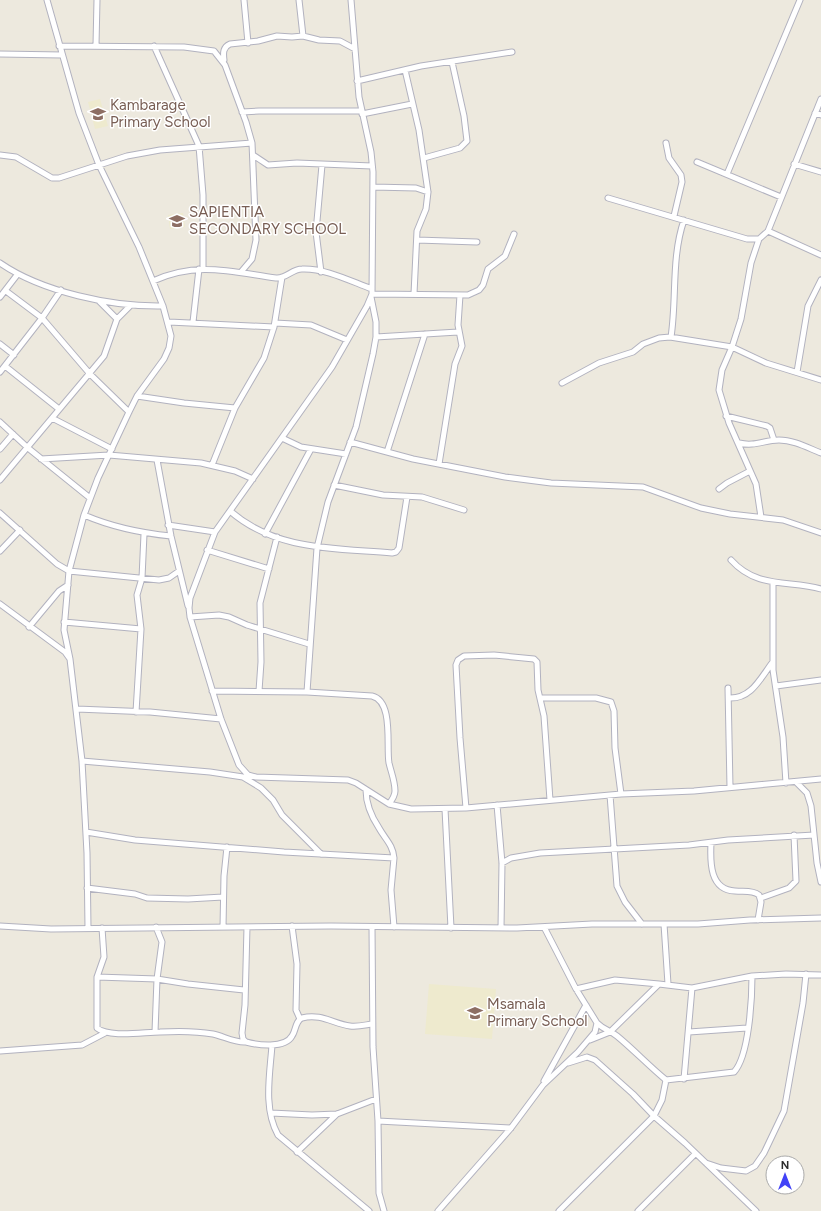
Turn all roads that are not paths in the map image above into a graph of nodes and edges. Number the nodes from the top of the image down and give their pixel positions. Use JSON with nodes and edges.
{"nodes":[{"id":1,"x":47,"y":0,"type":"edge"},
{"id":2,"x":97,"y":0,"type":"edge"},
{"id":3,"x":244,"y":0,"type":"edge"},
{"id":4,"x":300,"y":0,"type":"edge"},
{"id":5,"x":352,"y":0,"type":"edge"},
{"id":6,"x":800,"y":0,"type":"edge"},
{"id":7,"x":303,"y":36,"type":"junction"},
{"id":8,"x":248,"y":43,"type":"junction"},
{"id":9,"x":96,"y":45,"type":"junction"},
{"id":10,"x":59,"y":46,"type":"junction"},
{"id":11,"x":154,"y":46,"type":"junction"},
{"id":12,"x":226,"y":46,"type":"junction"},
{"id":13,"x":356,"y":49,"type":"junction"},
{"id":14,"x":214,"y":51,"type":"junction"},
{"id":15,"x":512,"y":52,"type":"dead end"},
{"id":16,"x":0,"y":54,"type":"edge"},
{"id":17,"x":62,"y":55,"type":"junction"},
{"id":18,"x":452,"y":62,"type":"junction"},
{"id":19,"x":225,"y":65,"type":"junction"},
{"id":20,"x":405,"y":70,"type":"junction"},
{"id":21,"x":357,"y":81,"type":"junction"},
{"id":22,"x":821,"y":98,"type":"edge"},
{"id":23,"x":412,"y":104,"type":"junction"},
{"id":24,"x":242,"y":112,"type":"junction"},
{"id":25,"x":361,"y":112,"type":"junction"},
{"id":26,"x":815,"y":113,"type":"junction"},
{"id":27,"x":821,"y":115,"type":"edge"},
{"id":28,"x":252,"y":143,"type":"junction"},
{"id":29,"x":666,"y":143,"type":"dead end"},
{"id":30,"x":199,"y":146,"type":"junction"},
{"id":31,"x":0,"y":155,"type":"edge"},
{"id":32,"x":253,"y":155,"type":"junction"},
{"id":33,"x":424,"y":158,"type":"junction"},
{"id":34,"x":697,"y":162,"type":"dead end"},
{"id":35,"x":794,"y":164,"type":"junction"},
{"id":36,"x":99,"y":165,"type":"junction"},
{"id":37,"x":322,"y":165,"type":"junction"},
{"id":38,"x":372,"y":166,"type":"junction"},
{"id":39,"x":821,"y":172,"type":"edge"},
{"id":40,"x":727,"y":174,"type":"junction"},
{"id":41,"x":373,"y":188,"type":"junction"},
{"id":42,"x":428,"y":192,"type":"junction"},
{"id":43,"x":781,"y":197,"type":"junction"},
{"id":44,"x":608,"y":198,"type":"dead end"},
{"id":45,"x":674,"y":216,"type":"junction"},
{"id":46,"x":684,"y":220,"type":"junction"},
{"id":47,"x":768,"y":231,"type":"junction"},
{"id":48,"x":514,"y":234,"type":"dead end"},
{"id":49,"x":760,"y":239,"type":"junction"},
{"id":50,"x":417,"y":240,"type":"junction"},
{"id":51,"x":477,"y":242,"type":"dead end"},
{"id":52,"x":821,"y":255,"type":"edge"},
{"id":53,"x":0,"y":263,"type":"edge"},
{"id":54,"x":201,"y":269,"type":"junction"},
{"id":55,"x":241,"y":272,"type":"junction"},
{"id":56,"x":321,"y":272,"type":"junction"},
{"id":57,"x":17,"y":275,"type":"junction"},
{"id":58,"x":282,"y":277,"type":"junction"},
{"id":59,"x":821,"y":280,"type":"edge"},
{"id":60,"x":153,"y":281,"type":"junction"},
{"id":61,"x":61,"y":290,"type":"junction"},
{"id":62,"x":6,"y":291,"type":"junction"},
{"id":63,"x":372,"y":293,"type":"junction"},
{"id":64,"x":414,"y":294,"type":"junction"},
{"id":65,"x":460,"y":295,"type":"junction"},
{"id":66,"x":0,"y":297,"type":"edge"},
{"id":67,"x":98,"y":300,"type":"junction"},
{"id":68,"x":131,"y":305,"type":"junction"},
{"id":69,"x":163,"y":306,"type":"junction"},
{"id":70,"x":42,"y":318,"type":"junction"},
{"id":71,"x":117,"y":319,"type":"junction"},
{"id":72,"x":168,"y":322,"type":"junction"},
{"id":73,"x":193,"y":322,"type":"junction"},
{"id":74,"x":275,"y":325,"type":"junction"},
{"id":75,"x":458,"y":332,"type":"junction"},
{"id":76,"x":425,"y":334,"type":"junction"},
{"id":77,"x":376,"y":337,"type":"junction"},
{"id":78,"x":671,"y":337,"type":"junction"},
{"id":79,"x":347,"y":340,"type":"junction"},
{"id":80,"x":0,"y":344,"type":"edge"},
{"id":81,"x":732,"y":347,"type":"junction"},
{"id":82,"x":14,"y":354,"type":"junction"},
{"id":83,"x":5,"y":366,"type":"junction"},
{"id":84,"x":0,"y":372,"type":"edge"},
{"id":85,"x":797,"y":372,"type":"junction"},
{"id":86,"x":90,"y":374,"type":"junction"},
{"id":87,"x":821,"y":380,"type":"edge"},
{"id":88,"x":562,"y":383,"type":"dead end"},
{"id":89,"x":137,"y":396,"type":"junction"},
{"id":90,"x":235,"y":408,"type":"junction"},
{"id":91,"x":59,"y":409,"type":"junction"},
{"id":92,"x":128,"y":412,"type":"junction"},
{"id":93,"x":726,"y":416,"type":"junction"},
{"id":94,"x":52,"y":418,"type":"junction"},
{"id":95,"x":0,"y":422,"type":"edge"},
{"id":96,"x":13,"y":434,"type":"junction"},
{"id":97,"x":282,"y":438,"type":"junction"},
{"id":98,"x":774,"y":440,"type":"junction"},
{"id":99,"x":350,"y":442,"type":"junction"},
{"id":100,"x":739,"y":443,"type":"junction"},
{"id":101,"x":0,"y":448,"type":"edge"},
{"id":102,"x":28,"y":448,"type":"junction"},
{"id":103,"x":112,"y":449,"type":"junction"},
{"id":104,"x":311,"y":449,"type":"junction"},
{"id":105,"x":387,"y":452,"type":"junction"},
{"id":106,"x":821,"y":453,"type":"edge"},
{"id":107,"x":346,"y":454,"type":"junction"},
{"id":108,"x":109,"y":455,"type":"junction"},
{"id":109,"x":41,"y":459,"type":"junction"},
{"id":110,"x":157,"y":460,"type":"junction"},
{"id":111,"x":439,"y":464,"type":"junction"},
{"id":112,"x":212,"y":465,"type":"junction"},
{"id":113,"x":750,"y":471,"type":"junction"},
{"id":114,"x":253,"y":479,"type":"junction"},
{"id":115,"x":0,"y":480,"type":"edge"},
{"id":116,"x":334,"y":485,"type":"junction"},
{"id":117,"x":719,"y":489,"type":"dead end"},
{"id":118,"x":407,"y":497,"type":"junction"},
{"id":119,"x":90,"y":498,"type":"junction"},
{"id":120,"x":464,"y":510,"type":"dead end"},
{"id":121,"x":230,"y":511,"type":"junction"},
{"id":122,"x":0,"y":513,"type":"edge"},
{"id":123,"x":84,"y":515,"type":"junction"},
{"id":124,"x":761,"y":517,"type":"junction"},
{"id":125,"x":168,"y":524,"type":"junction"},
{"id":126,"x":20,"y":530,"type":"junction"},
{"id":127,"x":215,"y":532,"type":"junction"},
{"id":128,"x":821,"y":533,"type":"edge"},
{"id":129,"x":144,"y":534,"type":"junction"},
{"id":130,"x":265,"y":534,"type":"junction"},
{"id":131,"x":171,"y":536,"type":"junction"},
{"id":132,"x":277,"y":537,"type":"junction"},
{"id":133,"x":317,"y":548,"type":"junction"},
{"id":134,"x":207,"y":550,"type":"junction"},
{"id":135,"x":0,"y":551,"type":"edge"},
{"id":136,"x":731,"y":560,"type":"dead end"},
{"id":137,"x":269,"y":569,"type":"junction"},
{"id":138,"x":69,"y":571,"type":"junction"},
{"id":139,"x":179,"y":571,"type":"junction"},
{"id":140,"x":142,"y":578,"type":"junction"},
{"id":141,"x":773,"y":583,"type":"junction"},
{"id":142,"x":68,"y":585,"type":"junction"},
{"id":143,"x":821,"y":589,"type":"edge"},
{"id":144,"x":0,"y":604,"type":"edge"},
{"id":145,"x":189,"y":608,"type":"junction"},
{"id":146,"x":190,"y":617,"type":"junction"},
{"id":147,"x":64,"y":622,"type":"junction"},
{"id":148,"x":29,"y":627,"type":"junction"},
{"id":149,"x":141,"y":628,"type":"junction"},
{"id":150,"x":261,"y":629,"type":"junction"},
{"id":151,"x":309,"y":644,"type":"junction"},
{"id":152,"x":70,"y":659,"type":"junction"},
{"id":153,"x":772,"y":663,"type":"junction"},
{"id":154,"x":821,"y":680,"type":"edge"},
{"id":155,"x":776,"y":686,"type":"junction"},
{"id":156,"x":728,"y":688,"type":"dead end"},
{"id":157,"x":212,"y":691,"type":"junction"},
{"id":158,"x":259,"y":691,"type":"junction"},
{"id":159,"x":307,"y":692,"type":"junction"},
{"id":160,"x":540,"y":698,"type":"junction"},
{"id":161,"x":729,"y":698,"type":"junction"},
{"id":162,"x":77,"y":709,"type":"junction"},
{"id":163,"x":136,"y":712,"type":"junction"},
{"id":164,"x":221,"y":719,"type":"junction"},
{"id":165,"x":82,"y":761,"type":"junction"},
{"id":166,"x":821,"y":779,"type":"edge"},
{"id":167,"x":796,"y":782,"type":"junction"},
{"id":168,"x":786,"y":783,"type":"junction"},
{"id":169,"x":730,"y":787,"type":"junction"},
{"id":170,"x":366,"y":790,"type":"junction"},
{"id":171,"x":621,"y":794,"type":"junction"},
{"id":172,"x":610,"y":795,"type":"junction"},
{"id":173,"x":550,"y":800,"type":"junction"},
{"id":174,"x":389,"y":804,"type":"junction"},
{"id":175,"x":497,"y":805,"type":"junction"},
{"id":176,"x":466,"y":808,"type":"junction"},
{"id":177,"x":445,"y":809,"type":"junction"},
{"id":178,"x":86,"y":832,"type":"junction"},
{"id":179,"x":794,"y":835,"type":"junction"},
{"id":180,"x":814,"y":835,"type":"junction"},
{"id":181,"x":711,"y":843,"type":"junction"},
{"id":182,"x":227,"y":848,"type":"junction"},
{"id":183,"x":613,"y":849,"type":"junction"},
{"id":184,"x":321,"y":854,"type":"junction"},
{"id":185,"x":394,"y":858,"type":"junction"},
{"id":186,"x":502,"y":862,"type":"junction"},
{"id":187,"x":821,"y":882,"type":"edge"},
{"id":188,"x":87,"y":888,"type":"junction"},
{"id":189,"x":223,"y":897,"type":"junction"},
{"id":190,"x":761,"y":898,"type":"junction"},
{"id":191,"x":821,"y":918,"type":"edge"},
{"id":192,"x":758,"y":920,"type":"junction"},
{"id":193,"x":642,"y":924,"type":"junction"},
{"id":194,"x":664,"y":924,"type":"junction"},
{"id":195,"x":0,"y":926,"type":"edge"},
{"id":196,"x":292,"y":926,"type":"junction"},
{"id":197,"x":156,"y":927,"type":"junction"},
{"id":198,"x":222,"y":927,"type":"junction"},
{"id":199,"x":372,"y":927,"type":"junction"},
{"id":200,"x":394,"y":927,"type":"junction"},
{"id":201,"x":544,"y":927,"type":"junction"},
{"id":202,"x":88,"y":928,"type":"junction"},
{"id":203,"x":102,"y":928,"type":"junction"},
{"id":204,"x":247,"y":928,"type":"junction"},
{"id":205,"x":451,"y":928,"type":"junction"},
{"id":206,"x":501,"y":928,"type":"junction"},
{"id":207,"x":806,"y":974,"type":"junction"},
{"id":208,"x":821,"y":975,"type":"edge"},
{"id":209,"x":752,"y":976,"type":"junction"},
{"id":210,"x":97,"y":977,"type":"junction"},
{"id":211,"x":157,"y":979,"type":"junction"},
{"id":212,"x":659,"y":984,"type":"junction"},
{"id":213,"x":668,"y":984,"type":"junction"},
{"id":214,"x":692,"y":988,"type":"junction"},
{"id":215,"x":576,"y":989,"type":"junction"},
{"id":216,"x":244,"y":990,"type":"junction"},
{"id":217,"x":586,"y":1005,"type":"junction"},
{"id":218,"x":300,"y":1019,"type":"junction"},
{"id":219,"x":597,"y":1023,"type":"junction"},
{"id":220,"x":372,"y":1024,"type":"junction"},
{"id":221,"x":97,"y":1028,"type":"junction"},
{"id":222,"x":747,"y":1028,"type":"junction"},
{"id":223,"x":155,"y":1032,"type":"junction"},
{"id":224,"x":610,"y":1032,"type":"junction"},
{"id":225,"x":689,"y":1032,"type":"junction"},
{"id":226,"x":106,"y":1033,"type":"junction"},
{"id":227,"x":93,"y":1040,"type":"junction"},
{"id":228,"x":590,"y":1040,"type":"junction"},
{"id":229,"x":246,"y":1042,"type":"junction"},
{"id":230,"x":272,"y":1045,"type":"junction"},
{"id":231,"x":0,"y":1051,"type":"edge"},
{"id":232,"x":565,"y":1064,"type":"junction"},
{"id":233,"x":684,"y":1079,"type":"junction"},
{"id":234,"x":666,"y":1080,"type":"junction"},
{"id":235,"x":543,"y":1084,"type":"junction"},
{"id":236,"x":376,"y":1099,"type":"junction"},
{"id":237,"x":271,"y":1113,"type":"junction"},
{"id":238,"x":337,"y":1114,"type":"junction"},
{"id":239,"x":654,"y":1116,"type":"junction"},
{"id":240,"x":378,"y":1121,"type":"junction"},
{"id":241,"x":511,"y":1128,"type":"junction"},
{"id":242,"x":297,"y":1152,"type":"junction"},
{"id":243,"x":695,"y":1154,"type":"junction"},
{"id":244,"x":706,"y":1163,"type":"junction"},
{"id":245,"x":370,"y":1211,"type":"edge"},
{"id":246,"x":384,"y":1211,"type":"edge"},
{"id":247,"x":438,"y":1211,"type":"edge"},
{"id":248,"x":559,"y":1211,"type":"edge"},
{"id":249,"x":638,"y":1211,"type":"edge"},
{"id":250,"x":756,"y":1211,"type":"edge"}],
"edges":[{"from":1,"to":10,"type":"street"},
{"from":2,"to":9,"type":"street"},
{"from":3,"to":8,"type":"street"},
{"from":4,"to":7,"type":"street"},
{"from":5,"to":13,"type":"street"},
{"from":6,"to":40,"type":"street"},
{"from":7,"to":8,"type":"street"},
{"from":7,"to":13,"type":"street"},
{"from":8,"to":12,"type":"street"},
{"from":9,"to":10,"type":"street"},
{"from":9,"to":11,"type":"street"},
{"from":10,"to":17,"type":"street"},
{"from":11,"to":14,"type":"street"},
{"from":11,"to":30,"type":"street"},
{"from":12,"to":14,"type":"street"},
{"from":12,"to":19,"type":"street"},
{"from":13,"to":21,"type":"street"},
{"from":14,"to":19,"type":"street"},
{"from":15,"to":18,"type":"street"},
{"from":16,"to":17,"type":"street"},
{"from":17,"to":36,"type":"street"},
{"from":18,"to":20,"type":"street"},
{"from":18,"to":33,"type":"street"},
{"from":19,"to":24,"type":"street"},
{"from":20,"to":21,"type":"street"},
{"from":20,"to":23,"type":"street"},
{"from":21,"to":25,"type":"street"},
{"from":22,"to":26,"type":"street"},
{"from":23,"to":25,"type":"street"},
{"from":23,"to":33,"type":"street"},
{"from":24,"to":25,"type":"street"},
{"from":24,"to":28,"type":"street"},
{"from":25,"to":38,"type":"street"},
{"from":26,"to":27,"type":"street"},
{"from":26,"to":35,"type":"street"},
{"from":28,"to":30,"type":"street"},
{"from":28,"to":32,"type":"street"},
{"from":29,"to":45,"type":"street"},
{"from":30,"to":36,"type":"street"},
{"from":30,"to":54,"type":"street"},
{"from":31,"to":36,"type":"street"},
{"from":32,"to":37,"type":"street"},
{"from":32,"to":55,"type":"street"},
{"from":33,"to":42,"type":"street"},
{"from":34,"to":40,"type":"street"},
{"from":35,"to":39,"type":"street"},
{"from":35,"to":43,"type":"street"},
{"from":36,"to":60,"type":"street"},
{"from":37,"to":38,"type":"street"},
{"from":37,"to":56,"type":"street"},
{"from":38,"to":41,"type":"street"},
{"from":40,"to":43,"type":"street"},
{"from":41,"to":42,"type":"street"},
{"from":41,"to":63,"type":"street"},
{"from":42,"to":50,"type":"street"},
{"from":43,"to":47,"type":"street"},
{"from":44,"to":45,"type":"street"},
{"from":45,"to":46,"type":"street"},
{"from":46,"to":49,"type":"street"},
{"from":46,"to":78,"type":"street"},
{"from":47,"to":49,"type":"street"},
{"from":47,"to":52,"type":"street"},
{"from":48,"to":65,"type":"street"},
{"from":49,"to":81,"type":"street"},
{"from":50,"to":51,"type":"street"},
{"from":50,"to":64,"type":"street"},
{"from":53,"to":57,"type":"street"},
{"from":54,"to":55,"type":"street"},
{"from":54,"to":60,"type":"street"},
{"from":54,"to":73,"type":"street"},
{"from":55,"to":58,"type":"street"},
{"from":56,"to":58,"type":"street"},
{"from":56,"to":63,"type":"street"},
{"from":57,"to":61,"type":"street"},
{"from":57,"to":62,"type":"street"},
{"from":58,"to":74,"type":"street"},
{"from":59,"to":85,"type":"street"},
{"from":60,"to":69,"type":"street"},
{"from":61,"to":67,"type":"street"},
{"from":61,"to":70,"type":"street"},
{"from":62,"to":66,"type":"street"},
{"from":62,"to":70,"type":"street"},
{"from":63,"to":64,"type":"street"},
{"from":63,"to":77,"type":"street"},
{"from":63,"to":79,"type":"street"},
{"from":64,"to":65,"type":"street"},
{"from":65,"to":75,"type":"street"},
{"from":67,"to":68,"type":"street"},
{"from":67,"to":71,"type":"street"},
{"from":68,"to":69,"type":"street"},
{"from":68,"to":71,"type":"street"},
{"from":69,"to":72,"type":"street"},
{"from":70,"to":82,"type":"street"},
{"from":70,"to":86,"type":"street"},
{"from":71,"to":86,"type":"street"},
{"from":72,"to":73,"type":"street"},
{"from":72,"to":89,"type":"street"},
{"from":73,"to":74,"type":"street"},
{"from":74,"to":79,"type":"street"},
{"from":74,"to":90,"type":"street"},
{"from":75,"to":76,"type":"street"},
{"from":75,"to":111,"type":"street"},
{"from":76,"to":77,"type":"street"},
{"from":76,"to":105,"type":"street"},
{"from":77,"to":99,"type":"street"},
{"from":78,"to":81,"type":"street"},
{"from":78,"to":88,"type":"street"},
{"from":79,"to":97,"type":"street"},
{"from":80,"to":82,"type":"street"},
{"from":81,"to":85,"type":"street"},
{"from":81,"to":93,"type":"street"},
{"from":82,"to":83,"type":"street"},
{"from":83,"to":84,"type":"street"},
{"from":83,"to":91,"type":"street"},
{"from":85,"to":87,"type":"street"},
{"from":86,"to":91,"type":"street"},
{"from":86,"to":92,"type":"street"},
{"from":89,"to":90,"type":"street"},
{"from":89,"to":92,"type":"street"},
{"from":90,"to":112,"type":"street"},
{"from":91,"to":94,"type":"street"},
{"from":92,"to":103,"type":"street"},
{"from":93,"to":98,"type":"street"},
{"from":93,"to":100,"type":"street"},
{"from":94,"to":102,"type":"street"},
{"from":94,"to":103,"type":"street"},
{"from":95,"to":96,"type":"street"},
{"from":96,"to":101,"type":"street"},
{"from":96,"to":102,"type":"street"},
{"from":97,"to":104,"type":"street"},
{"from":97,"to":114,"type":"street"},
{"from":98,"to":100,"type":"street"},
{"from":98,"to":106,"type":"street"},
{"from":99,"to":105,"type":"street"},
{"from":99,"to":107,"type":"street"},
{"from":100,"to":113,"type":"street"},
{"from":102,"to":109,"type":"street"},
{"from":102,"to":115,"type":"street"},
{"from":103,"to":108,"type":"street"},
{"from":104,"to":107,"type":"street"},
{"from":104,"to":130,"type":"street"},
{"from":105,"to":111,"type":"street"},
{"from":107,"to":116,"type":"street"},
{"from":108,"to":109,"type":"street"},
{"from":108,"to":110,"type":"street"},
{"from":108,"to":119,"type":"street"},
{"from":109,"to":119,"type":"street"},
{"from":110,"to":112,"type":"street"},
{"from":110,"to":125,"type":"street"},
{"from":111,"to":124,"type":"street"},
{"from":112,"to":114,"type":"street"},
{"from":113,"to":117,"type":"street"},
{"from":113,"to":124,"type":"street"},
{"from":114,"to":121,"type":"street"},
{"from":116,"to":118,"type":"street"},
{"from":116,"to":133,"type":"street"},
{"from":118,"to":120,"type":"street"},
{"from":118,"to":133,"type":"street"},
{"from":119,"to":123,"type":"street"},
{"from":121,"to":127,"type":"street"},
{"from":121,"to":130,"type":"street"},
{"from":122,"to":126,"type":"street"},
{"from":123,"to":129,"type":"street"},
{"from":123,"to":138,"type":"street"},
{"from":124,"to":128,"type":"street"},
{"from":125,"to":127,"type":"street"},
{"from":125,"to":131,"type":"street"},
{"from":126,"to":135,"type":"street"},
{"from":126,"to":138,"type":"street"},
{"from":127,"to":134,"type":"street"},
{"from":129,"to":131,"type":"street"},
{"from":129,"to":140,"type":"street"},
{"from":130,"to":132,"type":"street"},
{"from":131,"to":139,"type":"street"},
{"from":132,"to":133,"type":"street"},
{"from":132,"to":137,"type":"street"},
{"from":133,"to":151,"type":"street"},
{"from":134,"to":137,"type":"street"},
{"from":134,"to":145,"type":"street"},
{"from":136,"to":141,"type":"street"},
{"from":137,"to":150,"type":"street"},
{"from":138,"to":140,"type":"street"},
{"from":138,"to":142,"type":"street"},
{"from":139,"to":140,"type":"street"},
{"from":139,"to":145,"type":"street"},
{"from":140,"to":149,"type":"street"},
{"from":141,"to":143,"type":"street"},
{"from":141,"to":153,"type":"street"},
{"from":142,"to":147,"type":"street"},
{"from":142,"to":148,"type":"street"},
{"from":144,"to":148,"type":"street"},
{"from":145,"to":146,"type":"street"},
{"from":146,"to":150,"type":"street"},
{"from":146,"to":157,"type":"street"},
{"from":147,"to":149,"type":"street"},
{"from":147,"to":152,"type":"street"},
{"from":148,"to":152,"type":"street"},
{"from":149,"to":163,"type":"street"},
{"from":150,"to":151,"type":"street"},
{"from":150,"to":158,"type":"street"},
{"from":151,"to":159,"type":"street"},
{"from":152,"to":162,"type":"street"},
{"from":153,"to":155,"type":"street"},
{"from":153,"to":161,"type":"street"},
{"from":154,"to":155,"type":"street"},
{"from":155,"to":168,"type":"street"},
{"from":156,"to":161,"type":"street"},
{"from":157,"to":158,"type":"street"},
{"from":157,"to":164,"type":"street"},
{"from":158,"to":159,"type":"street"},
{"from":159,"to":174,"type":"street"},
{"from":160,"to":171,"type":"street"},
{"from":160,"to":173,"type":"street"},
{"from":160,"to":176,"type":"street"},
{"from":161,"to":169,"type":"street"},
{"from":162,"to":163,"type":"street"},
{"from":162,"to":165,"type":"street"},
{"from":163,"to":164,"type":"street"},
{"from":164,"to":170,"type":"street"},
{"from":165,"to":178,"type":"street"},
{"from":165,"to":184,"type":"street"},
{"from":166,"to":167,"type":"street"},
{"from":167,"to":168,"type":"street"},
{"from":167,"to":180,"type":"street"},
{"from":168,"to":169,"type":"street"},
{"from":169,"to":171,"type":"street"},
{"from":170,"to":174,"type":"street"},
{"from":170,"to":185,"type":"street"},
{"from":171,"to":172,"type":"street"},
{"from":172,"to":173,"type":"street"},
{"from":172,"to":183,"type":"street"},
{"from":173,"to":175,"type":"street"},
{"from":174,"to":177,"type":"street"},
{"from":175,"to":176,"type":"street"},
{"from":175,"to":186,"type":"street"},
{"from":176,"to":177,"type":"street"},
{"from":177,"to":205,"type":"street"},
{"from":178,"to":182,"type":"street"},
{"from":178,"to":188,"type":"street"},
{"from":179,"to":180,"type":"street"},
{"from":179,"to":181,"type":"street"},
{"from":179,"to":190,"type":"street"},
{"from":180,"to":187,"type":"street"},
{"from":181,"to":183,"type":"street"},
{"from":181,"to":190,"type":"street"},
{"from":182,"to":184,"type":"street"},
{"from":182,"to":189,"type":"street"},
{"from":183,"to":186,"type":"street"},
{"from":183,"to":193,"type":"street"},
{"from":184,"to":185,"type":"street"},
{"from":185,"to":200,"type":"street"},
{"from":186,"to":206,"type":"street"},
{"from":188,"to":189,"type":"street"},
{"from":188,"to":202,"type":"street"},
{"from":189,"to":198,"type":"street"},
{"from":190,"to":192,"type":"street"},
{"from":191,"to":192,"type":"street"},
{"from":192,"to":194,"type":"street"},
{"from":193,"to":194,"type":"street"},
{"from":193,"to":201,"type":"street"},
{"from":194,"to":213,"type":"street"},
{"from":195,"to":202,"type":"street"},
{"from":196,"to":199,"type":"street"},
{"from":196,"to":204,"type":"street"},
{"from":196,"to":218,"type":"street"},
{"from":197,"to":198,"type":"street"},
{"from":197,"to":203,"type":"street"},
{"from":197,"to":211,"type":"street"},
{"from":198,"to":204,"type":"street"},
{"from":199,"to":200,"type":"street"},
{"from":199,"to":220,"type":"street"},
{"from":200,"to":205,"type":"street"},
{"from":201,"to":206,"type":"street"},
{"from":201,"to":215,"type":"street"},
{"from":202,"to":203,"type":"street"},
{"from":203,"to":210,"type":"street"},
{"from":204,"to":216,"type":"street"},
{"from":205,"to":206,"type":"street"},
{"from":207,"to":208,"type":"street"},
{"from":207,"to":209,"type":"street"},
{"from":207,"to":244,"type":"street"},
{"from":209,"to":214,"type":"street"},
{"from":209,"to":222,"type":"street"},
{"from":210,"to":211,"type":"street"},
{"from":210,"to":221,"type":"street"},
{"from":211,"to":216,"type":"street"},
{"from":211,"to":223,"type":"street"},
{"from":212,"to":213,"type":"street"},
{"from":212,"to":215,"type":"street"},
{"from":212,"to":224,"type":"street"},
{"from":213,"to":214,"type":"street"},
{"from":214,"to":225,"type":"street"},
{"from":215,"to":217,"type":"street"},
{"from":216,"to":229,"type":"street"},
{"from":217,"to":219,"type":"street"},
{"from":217,"to":235,"type":"street"},
{"from":218,"to":220,"type":"street"},
{"from":218,"to":230,"type":"street"},
{"from":219,"to":224,"type":"street"},
{"from":219,"to":228,"type":"street"},
{"from":220,"to":236,"type":"street"},
{"from":221,"to":226,"type":"street"},
{"from":221,"to":227,"type":"street"},
{"from":222,"to":225,"type":"street"},
{"from":222,"to":233,"type":"street"},
{"from":223,"to":226,"type":"street"},
{"from":223,"to":229,"type":"street"},
{"from":224,"to":228,"type":"street"},
{"from":224,"to":234,"type":"street"},
{"from":225,"to":233,"type":"street"},
{"from":226,"to":227,"type":"street"},
{"from":227,"to":231,"type":"street"},
{"from":228,"to":232,"type":"street"},
{"from":229,"to":230,"type":"street"},
{"from":230,"to":237,"type":"street"},
{"from":232,"to":235,"type":"street"},
{"from":232,"to":239,"type":"street"},
{"from":233,"to":234,"type":"street"},
{"from":234,"to":239,"type":"street"},
{"from":235,"to":241,"type":"street"},
{"from":236,"to":238,"type":"street"},
{"from":236,"to":240,"type":"street"},
{"from":237,"to":238,"type":"street"},
{"from":237,"to":242,"type":"street"},
{"from":238,"to":242,"type":"street"},
{"from":239,"to":243,"type":"street"},
{"from":239,"to":248,"type":"street"},
{"from":240,"to":241,"type":"street"},
{"from":240,"to":246,"type":"street"},
{"from":241,"to":247,"type":"street"},
{"from":242,"to":245,"type":"street"},
{"from":243,"to":244,"type":"street"},
{"from":243,"to":249,"type":"street"},
{"from":244,"to":250,"type":"street"}]}
